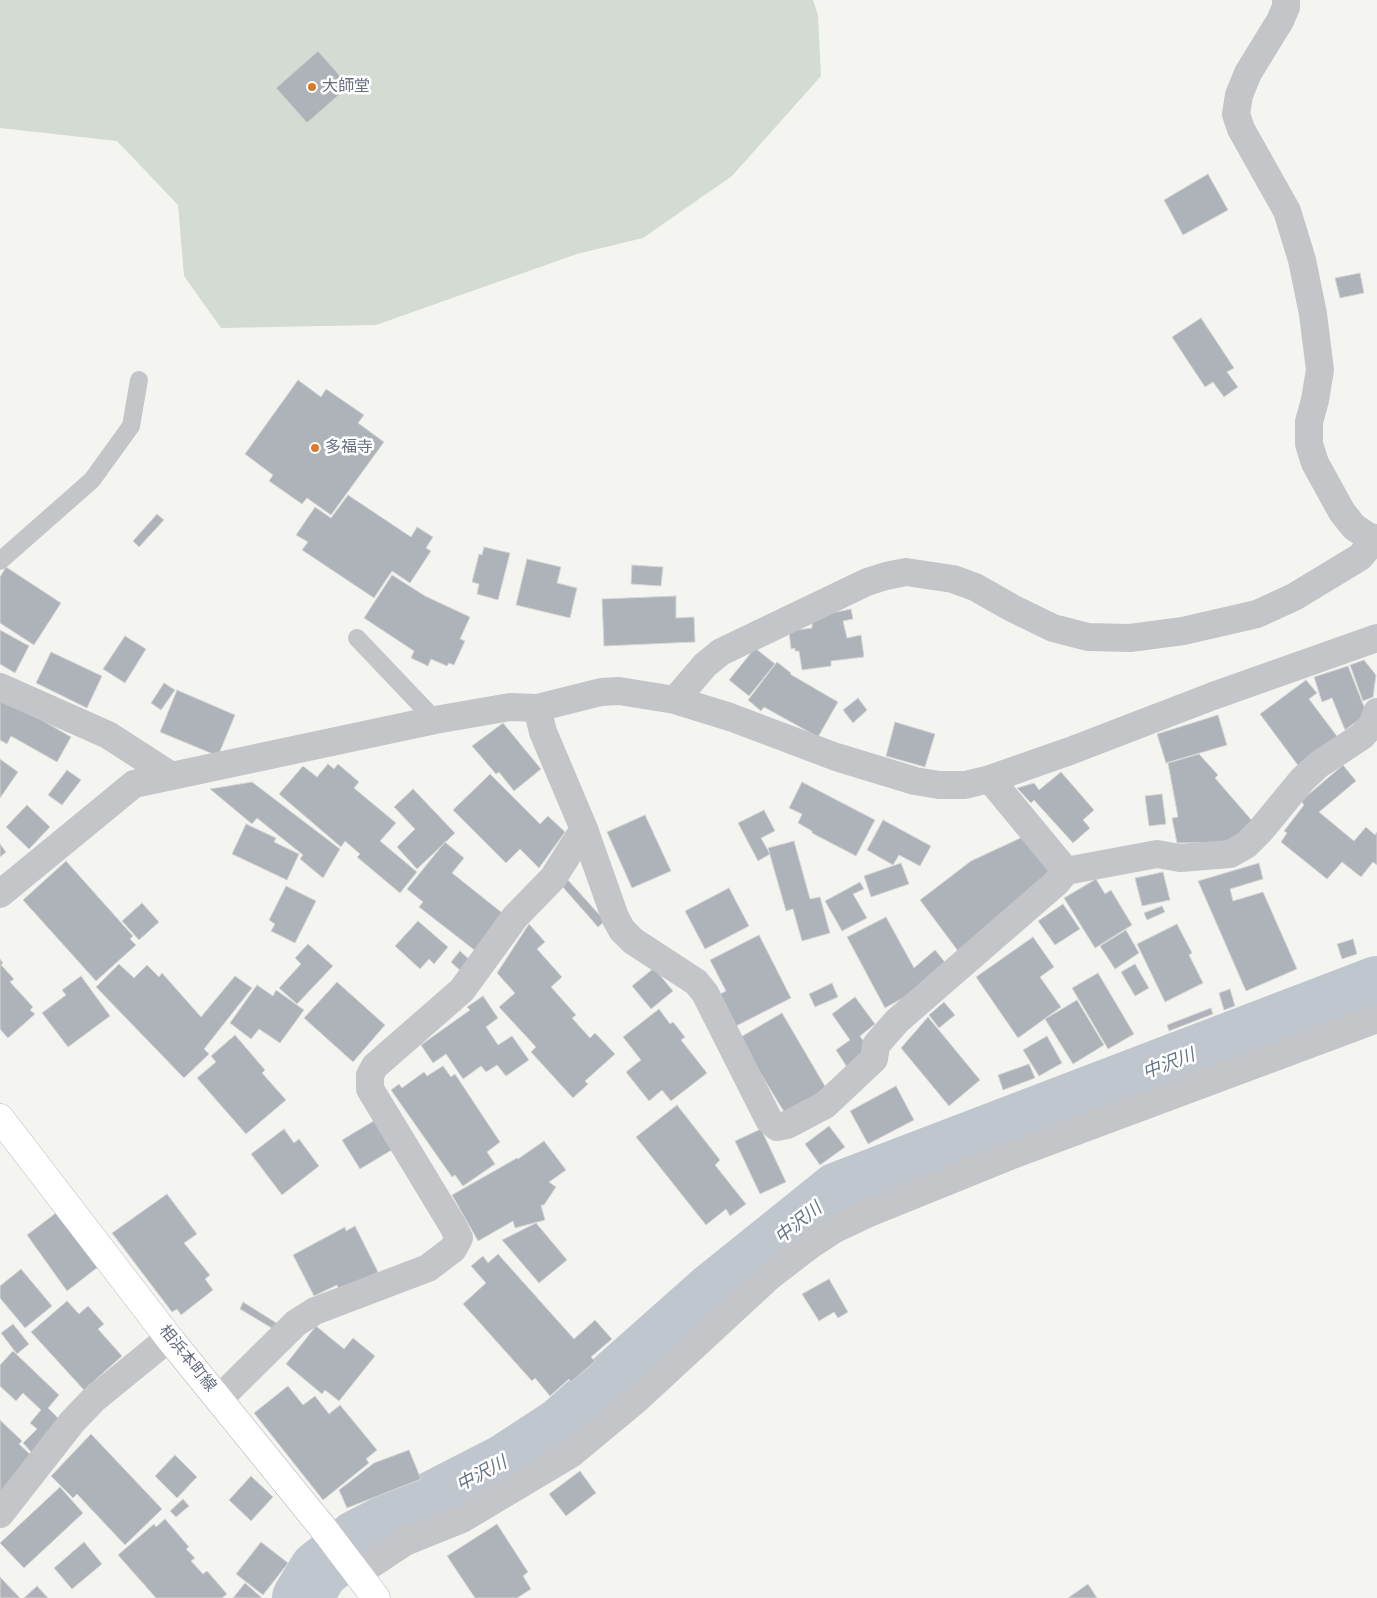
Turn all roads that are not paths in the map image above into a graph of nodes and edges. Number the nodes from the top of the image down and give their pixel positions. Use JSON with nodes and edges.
{"nodes":[{"id":1,"x":1286,"y":0,"type":"edge"},
{"id":2,"x":139,"y":380,"type":"dead end"},
{"id":3,"x":1376,"y":538,"type":"edge"},
{"id":4,"x":0,"y":561,"type":"edge"},
{"id":5,"x":357,"y":638,"type":"dead end"},
{"id":6,"x":1377,"y":638,"type":"edge"},
{"id":7,"x":0,"y":687,"type":"edge"},
{"id":8,"x":675,"y":700,"type":"junction"},
{"id":9,"x":537,"y":708,"type":"junction"},
{"id":10,"x":1377,"y":712,"type":"edge"},
{"id":11,"x":435,"y":720,"type":"junction"},
{"id":12,"x":170,"y":775,"type":"junction"},
{"id":13,"x":990,"y":779,"type":"junction"},
{"id":14,"x":584,"y":829,"type":"junction"},
{"id":15,"x":1066,"y":871,"type":"junction"},
{"id":16,"x":0,"y":894,"type":"edge"},
{"id":17,"x":1377,"y":1019,"type":"edge"},
{"id":18,"x":0,"y":1118,"type":"edge"},
{"id":19,"x":169,"y":1338,"type":"junction"},
{"id":20,"x":219,"y":1399,"type":"junction"},
{"id":21,"x":0,"y":1514,"type":"edge"},
{"id":22,"x":354,"y":1567,"type":"junction"},
{"id":23,"x":376,"y":1598,"type":"edge"}],
"edges":[{"from":1,"to":3,"type":"street"},
{"from":2,"to":4,"type":"lane"},
{"from":3,"to":8,"type":"street"},
{"from":5,"to":11,"type":"lane"},
{"from":6,"to":13,"type":"street"},
{"from":7,"to":12,"type":"street"},
{"from":8,"to":9,"type":"street"},
{"from":8,"to":13,"type":"street"},
{"from":9,"to":11,"type":"street"},
{"from":9,"to":14,"type":"street"},
{"from":10,"to":15,"type":"street"},
{"from":11,"to":12,"type":"street"},
{"from":12,"to":16,"type":"street"},
{"from":13,"to":15,"type":"street"},
{"from":14,"to":15,"type":"street"},
{"from":14,"to":20,"type":"street"},
{"from":17,"to":22,"type":"street"},
{"from":18,"to":19,"type":"main road","name":"相浜本町線"},
{"from":19,"to":20,"type":"main road","name":"相浜本町線"},
{"from":19,"to":21,"type":"street"},
{"from":20,"to":22,"type":"main road","name":"相浜本町線"},
{"from":22,"to":23,"type":"main road","name":"相浜本町線"}]}
